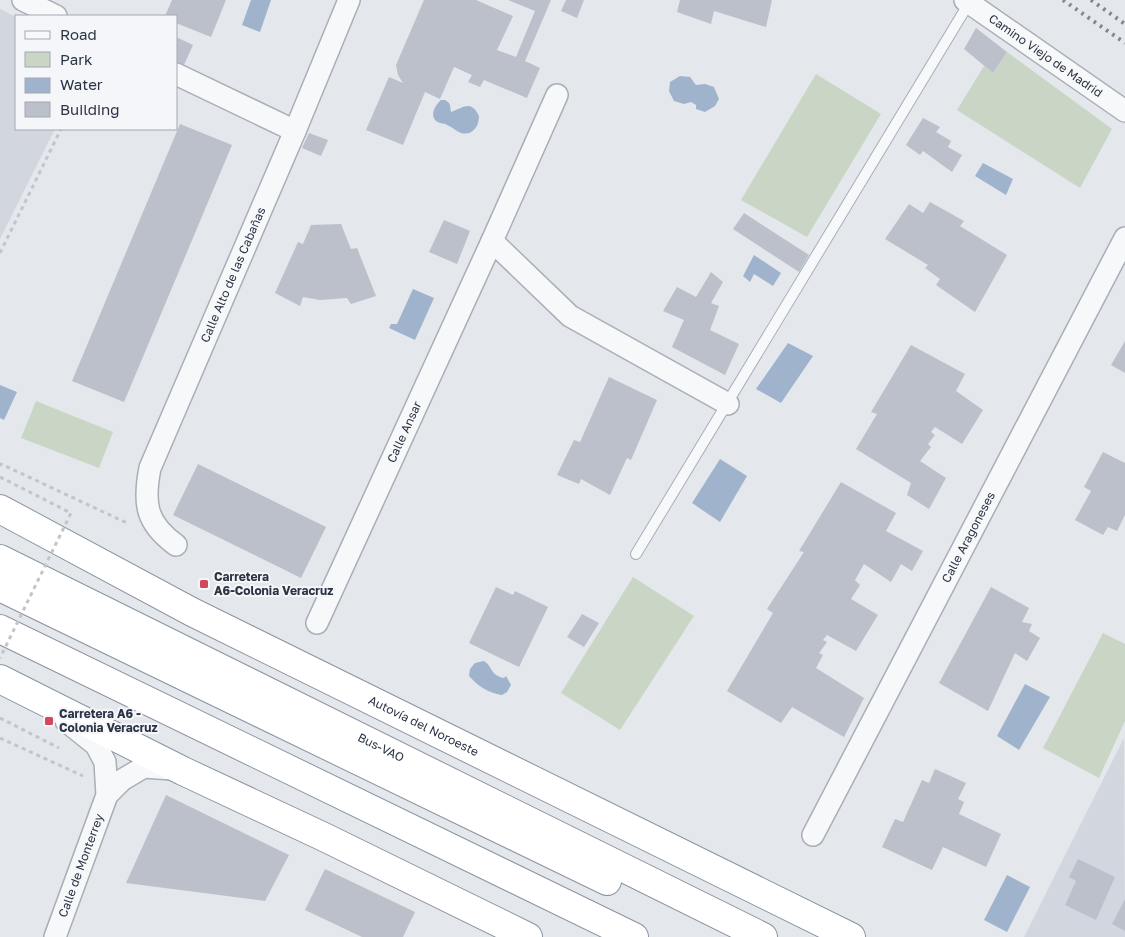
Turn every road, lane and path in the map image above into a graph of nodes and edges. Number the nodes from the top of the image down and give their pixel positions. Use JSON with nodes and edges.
{"nodes":[{"id":1,"x":23,"y":0,"type":"edge"},
{"id":2,"x":349,"y":0,"type":"edge"},
{"id":3,"x":967,"y":1,"type":"edge"},
{"id":4,"x":54,"y":15,"type":"edge"},
{"id":5,"x":178,"y":75,"type":"edge"},
{"id":6,"x":557,"y":95,"type":"dead end"},
{"id":7,"x":1125,"y":111,"type":"edge"},
{"id":8,"x":60,"y":130,"type":"edge"},
{"id":9,"x":295,"y":131,"type":"junction"},
{"id":10,"x":1125,"y":238,"type":"edge"},
{"id":11,"x":492,"y":241,"type":"junction"},
{"id":12,"x":0,"y":252,"type":"edge"},
{"id":13,"x":728,"y":404,"type":"junction"},
{"id":14,"x":0,"y":466,"type":"edge"},
{"id":15,"x":0,"y":477,"type":"edge"},
{"id":16,"x":0,"y":509,"type":"edge"},
{"id":17,"x":127,"y":524,"type":"dead end"},
{"id":18,"x":176,"y":545,"type":"dead end"},
{"id":19,"x":636,"y":554,"type":"dead end"},
{"id":20,"x":0,"y":559,"type":"edge"},
{"id":21,"x":0,"y":587,"type":"edge"},
{"id":22,"x":317,"y":622,"type":"dead end"},
{"id":23,"x":0,"y":628,"type":"edge"},
{"id":24,"x":0,"y":650,"type":"edge"},
{"id":25,"x":0,"y":658,"type":"edge"},
{"id":26,"x":0,"y":679,"type":"edge"},
{"id":27,"x":33,"y":696,"type":"junction"},
{"id":28,"x":0,"y":718,"type":"edge"},
{"id":29,"x":0,"y":738,"type":"edge"},
{"id":30,"x":60,"y":749,"type":"dead end"},
{"id":31,"x":277,"y":763,"type":"junction"},
{"id":32,"x":183,"y":770,"type":"junction"},
{"id":33,"x":107,"y":795,"type":"junction"},
{"id":34,"x":813,"y":835,"type":"dead end"},
{"id":35,"x":56,"y":937,"type":"edge"},
{"id":36,"x":528,"y":937,"type":"edge"},
{"id":37,"x":634,"y":937,"type":"edge"},
{"id":38,"x":723,"y":937,"type":"edge"},
{"id":39,"x":763,"y":937,"type":"edge"},
{"id":40,"x":850,"y":937,"type":"edge"}],
"edges":[{"from":1,"to":4,"type":"street"},
{"from":2,"to":9,"type":"street","name":"Calle Alto de las Cabañas"},
{"from":3,"to":7,"type":"street","name":"Camino Viejo de Madrid"},
{"from":3,"to":13,"type":"lane"},
{"from":5,"to":9,"type":"street"},
{"from":6,"to":11,"type":"street","name":"Calle Ansar"},
{"from":8,"to":12,"type":"path"},
{"from":9,"to":18,"type":"street","name":"Calle Alto de las Cabañas"},
{"from":10,"to":34,"type":"street","name":"Calle Aragoneses"},
{"from":11,"to":13,"type":"street"},
{"from":11,"to":22,"type":"street","name":"Calle Ansar"},
{"from":13,"to":19,"type":"lane"},
{"from":14,"to":17,"type":"path"},
{"from":15,"to":25,"type":"path","bridge":true},
{"from":16,"to":40,"type":"highway","name":"Autovía del Noroeste"},
{"from":20,"to":39,"type":"highway","name":"Bus-VAO"},
{"from":21,"to":38,"type":"highway"},
{"from":23,"to":31,"type":"highway"},
{"from":24,"to":31,"type":"highway"},
{"from":26,"to":27,"type":"highway"},
{"from":27,"to":32,"type":"highway"},
{"from":27,"to":33,"type":"street","name":"Calle de Monterrey"},
{"from":28,"to":30,"type":"path"},
{"from":29,"to":33,"type":"path"},
{"from":31,"to":37,"type":"highway"},
{"from":32,"to":33,"type":"street","name":"Calle de Monterrey"},
{"from":32,"to":36,"type":"highway"},
{"from":33,"to":35,"type":"street","name":"Calle de Monterrey"}]}
